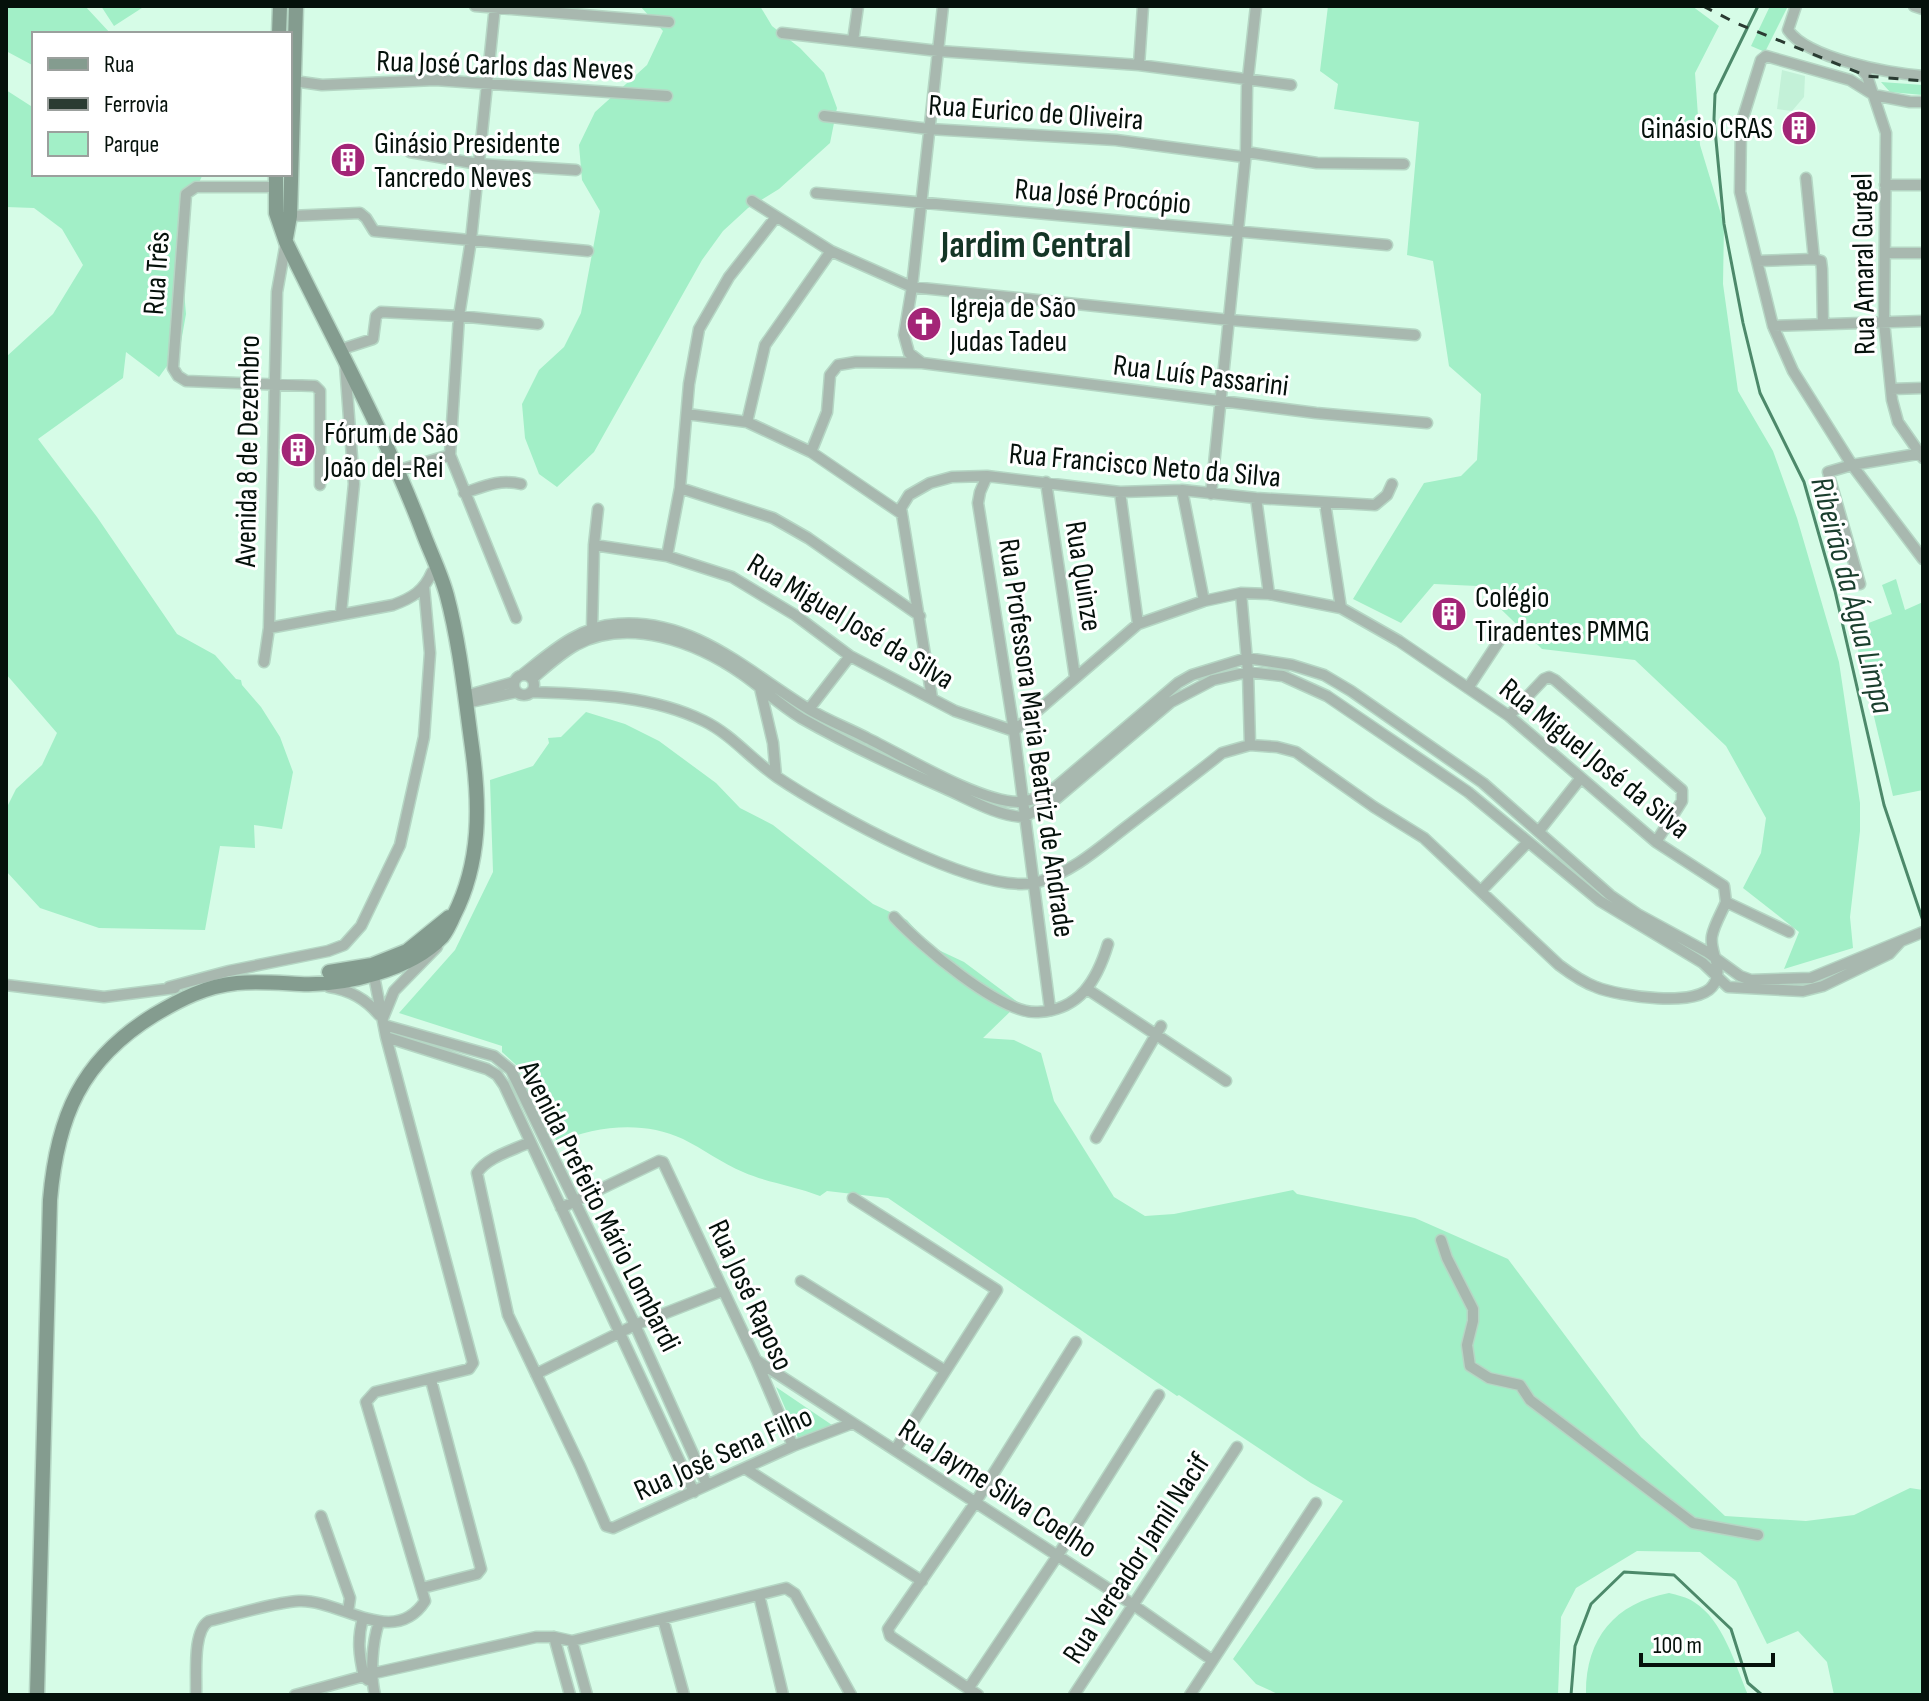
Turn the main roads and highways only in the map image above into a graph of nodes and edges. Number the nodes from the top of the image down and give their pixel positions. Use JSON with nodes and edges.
{"nodes":[{"id":1,"x":280,"y":6,"type":"edge"},
{"id":2,"x":296,"y":6,"type":"edge"},
{"id":3,"x":279,"y":32,"type":"edge"},
{"id":4,"x":292,"y":148,"type":"edge"},
{"id":5,"x":291,"y":176,"type":"edge"},
{"id":6,"x":276,"y":181,"type":"edge"},
{"id":7,"x":286,"y":242,"type":"junction"},
{"id":8,"x":456,"y":912,"type":"junction"},
{"id":9,"x":373,"y":971,"type":"junction"},
{"id":10,"x":37,"y":1695,"type":"edge"}],
"edges":[{"from":1,"to":3,"type":"main road"},
{"from":2,"to":4,"type":"main road","name":"Avenida 8 de Dezembro"},
{"from":5,"to":7,"type":"main road","name":"Avenida 8 de Dezembro"},
{"from":6,"to":7,"type":"main road","name":"Avenida 8 de Dezembro"},
{"from":7,"to":8,"type":"main road"},
{"from":8,"to":9,"type":"main road"},
{"from":8,"to":9,"type":"main road"},
{"from":9,"to":10,"type":"main road"}]}
